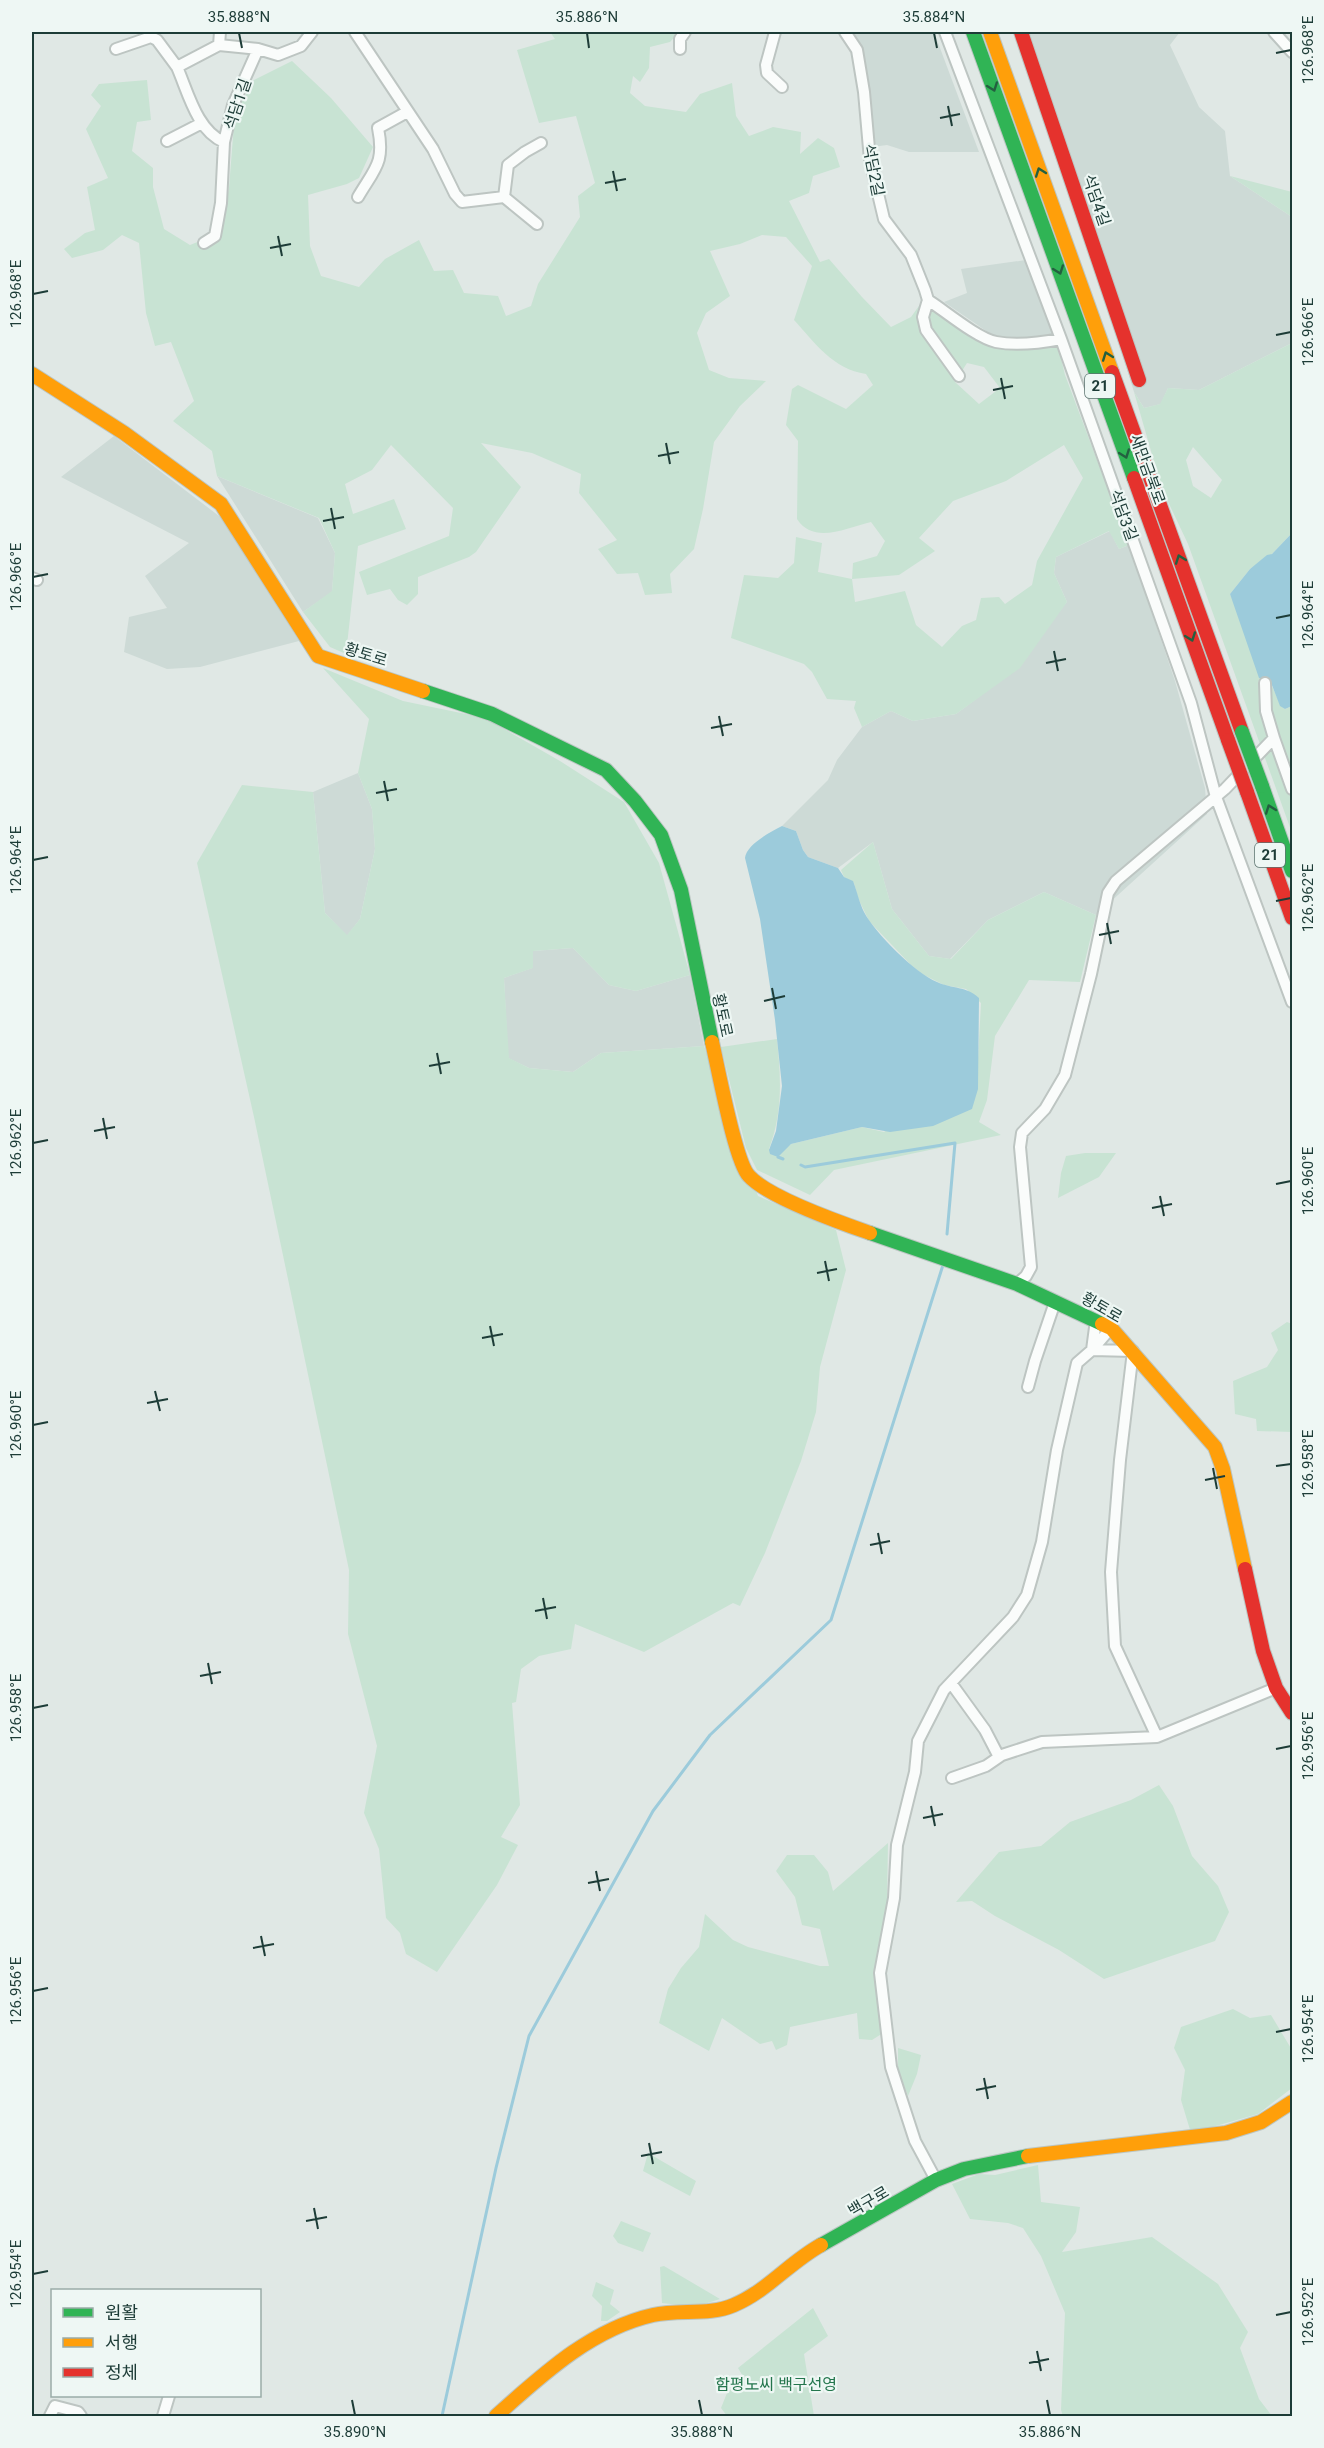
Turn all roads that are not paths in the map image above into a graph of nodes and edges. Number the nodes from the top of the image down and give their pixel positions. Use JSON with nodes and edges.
{"nodes":[{"id":1,"x":220,"y":32,"type":"edge"},
{"id":2,"x":312,"y":32,"type":"edge"},
{"id":3,"x":355,"y":32,"type":"edge"},
{"id":4,"x":685,"y":32,"type":"edge"},
{"id":5,"x":774,"y":32,"type":"edge"},
{"id":6,"x":845,"y":32,"type":"edge"},
{"id":7,"x":945,"y":32,"type":"edge"},
{"id":8,"x":973,"y":32,"type":"edge"},
{"id":9,"x":990,"y":32,"type":"edge"},
{"id":10,"x":1021,"y":32,"type":"edge"},
{"id":11,"x":1274,"y":32,"type":"edge"},
{"id":12,"x":219,"y":45,"type":"junction"},
{"id":13,"x":116,"y":49,"type":"dead end"},
{"id":14,"x":258,"y":49,"type":"junction"},
{"id":15,"x":680,"y":49,"type":"dead end"},
{"id":16,"x":1293,"y":52,"type":"edge"},
{"id":17,"x":177,"y":67,"type":"junction"},
{"id":18,"x":782,"y":87,"type":"dead end"},
{"id":19,"x":406,"y":112,"type":"junction"},
{"id":20,"x":202,"y":123,"type":"junction"},
{"id":21,"x":167,"y":141,"type":"dead end"},
{"id":22,"x":224,"y":142,"type":"junction"},
{"id":23,"x":542,"y":143,"type":"dead end"},
{"id":24,"x":358,"y":197,"type":"dead end"},
{"id":25,"x":504,"y":197,"type":"junction"},
{"id":26,"x":537,"y":224,"type":"dead end"},
{"id":27,"x":204,"y":243,"type":"dead end"},
{"id":28,"x":928,"y":300,"type":"junction"},
{"id":29,"x":1061,"y":339,"type":"junction"},
{"id":30,"x":32,"y":374,"type":"edge"},
{"id":31,"x":959,"y":375,"type":"dead end"},
{"id":32,"x":1139,"y":380,"type":"dead end"},
{"id":33,"x":1265,"y":683,"type":"dead end"},
{"id":34,"x":1274,"y":738,"type":"junction"},
{"id":35,"x":1293,"y":789,"type":"edge"},
{"id":36,"x":1216,"y":797,"type":"junction"},
{"id":37,"x":1293,"y":871,"type":"edge"},
{"id":38,"x":1293,"y":918,"type":"edge"},
{"id":39,"x":1293,"y":1002,"type":"edge"},
{"id":40,"x":1017,"y":1284,"type":"junction"},
{"id":41,"x":1055,"y":1302,"type":"junction"},
{"id":42,"x":1096,"y":1320,"type":"junction"},
{"id":43,"x":1111,"y":1328,"type":"junction"},
{"id":44,"x":1092,"y":1350,"type":"junction"},
{"id":45,"x":1133,"y":1351,"type":"junction"},
{"id":46,"x":1029,"y":1387,"type":"dead end"},
{"id":47,"x":951,"y":1683,"type":"junction"},
{"id":48,"x":1276,"y":1688,"type":"junction"},
{"id":49,"x":1293,"y":1713,"type":"edge"},
{"id":50,"x":1157,"y":1737,"type":"junction"},
{"id":51,"x":999,"y":1757,"type":"junction"},
{"id":52,"x":952,"y":1778,"type":"dead end"},
{"id":53,"x":1293,"y":2102,"type":"edge"},
{"id":54,"x":936,"y":2180,"type":"junction"},
{"id":55,"x":169,"y":2397,"type":"edge"},
{"id":56,"x":50,"y":2416,"type":"edge"},
{"id":57,"x":81,"y":2416,"type":"edge"},
{"id":58,"x":163,"y":2416,"type":"edge"},
{"id":59,"x":496,"y":2416,"type":"edge"}],
"edges":[{"from":1,"to":12,"type":"street"},
{"from":2,"to":14,"type":"street"},
{"from":3,"to":19,"type":"street"},
{"from":4,"to":15,"type":"street"},
{"from":5,"to":18,"type":"street"},
{"from":6,"to":28,"type":"street","name":"석담2길"},
{"from":7,"to":29,"type":"street","name":"석담3길"},
{"from":8,"to":38,"type":"main road","name":"새만금북로","number":"21","one_way":true,"bridge":true},
{"from":37,"to":9,"type":"main road","name":"새만금북로","number":"21","one_way":true,"bridge":true},
{"from":10,"to":32,"type":"main road","name":"석담4길"},
{"from":11,"to":16,"type":"street"},
{"from":12,"to":14,"type":"street"},
{"from":12,"to":17,"type":"street"},
{"from":13,"to":17,"type":"street","name":"석담1길"},
{"from":14,"to":22,"type":"street","name":"석담1길"},
{"from":17,"to":20,"type":"street","name":"석담1길"},
{"from":19,"to":24,"type":"street"},
{"from":19,"to":25,"type":"street"},
{"from":20,"to":21,"type":"street"},
{"from":20,"to":22,"type":"street","name":"석담1길"},
{"from":22,"to":27,"type":"street"},
{"from":23,"to":25,"type":"street"},
{"from":25,"to":26,"type":"street"},
{"from":28,"to":29,"type":"street"},
{"from":28,"to":31,"type":"street","name":"석담2길"},
{"from":29,"to":36,"type":"street","name":"석담3길"},
{"from":30,"to":40,"type":"main road","name":"황토로"},
{"from":33,"to":34,"type":"street"},
{"from":34,"to":35,"type":"street"},
{"from":34,"to":36,"type":"street"},
{"from":36,"to":39,"type":"street","name":"석담3길"},
{"from":36,"to":40,"type":"street"},
{"from":40,"to":41,"type":"main road","name":"황토로"},
{"from":41,"to":42,"type":"main road","name":"황토로"},
{"from":41,"to":46,"type":"street"},
{"from":42,"to":43,"type":"main road","name":"황토로"},
{"from":42,"to":44,"type":"street"},
{"from":43,"to":44,"type":"street"},
{"from":43,"to":45,"type":"main road","name":"황토로"},
{"from":44,"to":45,"type":"street"},
{"from":44,"to":47,"type":"street"},
{"from":45,"to":48,"type":"main road","name":"황토로"},
{"from":45,"to":50,"type":"street"},
{"from":47,"to":51,"type":"street"},
{"from":47,"to":54,"type":"street"},
{"from":48,"to":49,"type":"main road","name":"황토로"},
{"from":48,"to":50,"type":"street"},
{"from":50,"to":51,"type":"street"},
{"from":51,"to":52,"type":"street"},
{"from":53,"to":54,"type":"main road","name":"백구로"},
{"from":54,"to":59,"type":"main road","name":"백구로"},
{"from":55,"to":58,"type":"street"},
{"from":56,"to":57,"type":"street"}]}
